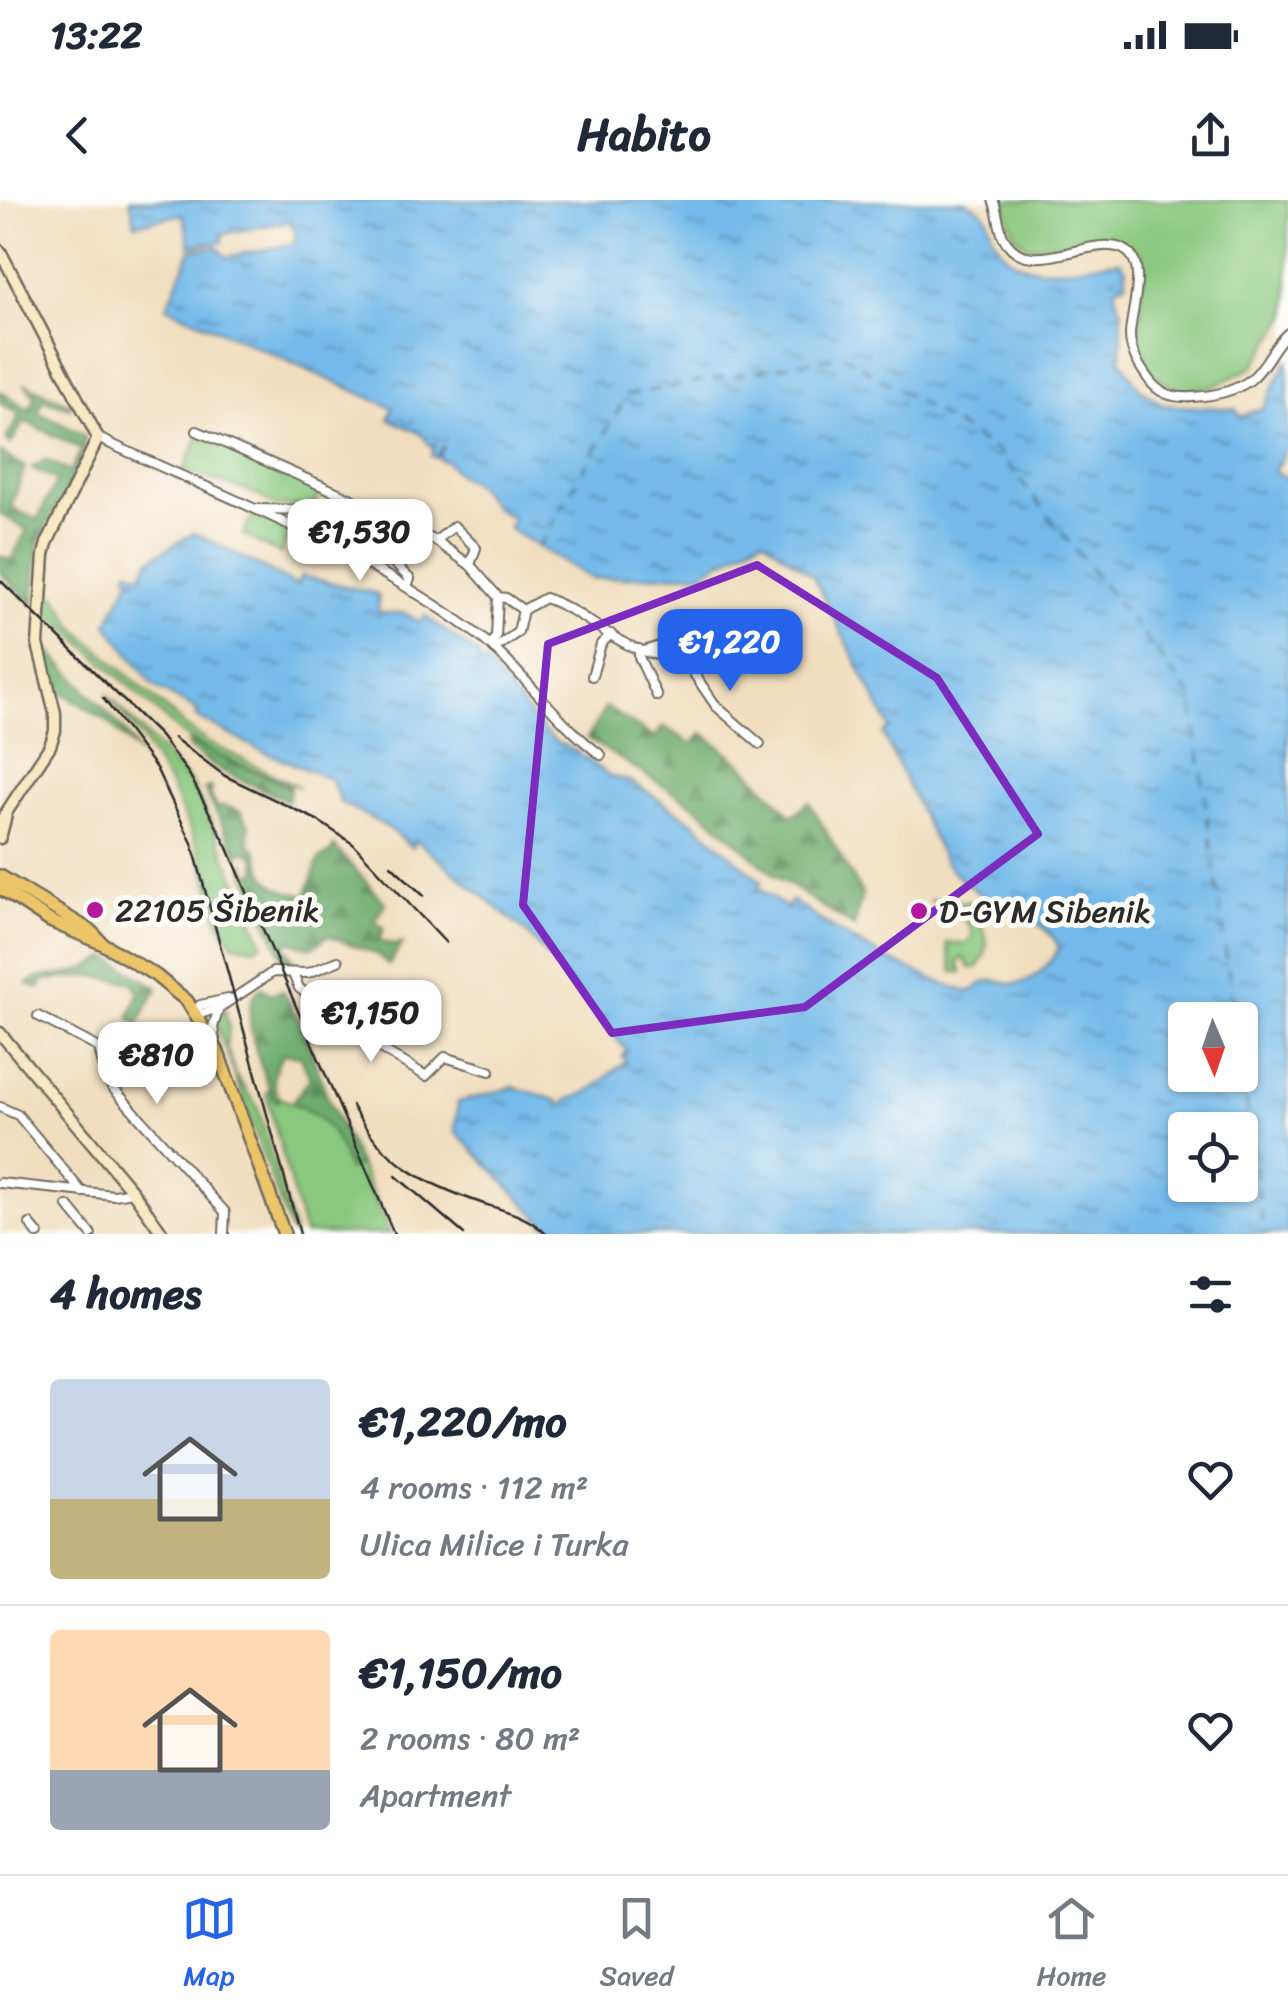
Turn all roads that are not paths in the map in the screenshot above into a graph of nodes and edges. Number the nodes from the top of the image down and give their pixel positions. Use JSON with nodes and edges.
{"nodes":[{"id":1,"x":994,"y":200,"type":"edge"},
{"id":2,"x":0,"y":251,"type":"edge"},
{"id":3,"x":1288,"y":333,"type":"edge"},
{"id":4,"x":197,"y":431,"type":"dead end"},
{"id":5,"x":98,"y":438,"type":"junction"},
{"id":6,"x":255,"y":509,"type":"junction"},
{"id":7,"x":371,"y":511,"type":"junction"},
{"id":8,"x":344,"y":512,"type":"junction"},
{"id":9,"x":436,"y":542,"type":"junction"},
{"id":10,"x":470,"y":565,"type":"junction"},
{"id":11,"x":407,"y":588,"type":"junction"},
{"id":12,"x":498,"y":597,"type":"junction"},
{"id":13,"x":523,"y":610,"type":"junction"},
{"id":14,"x":732,"y":621,"type":"dead end"},
{"id":15,"x":611,"y":634,"type":"junction"},
{"id":16,"x":746,"y":638,"type":"dead end"},
{"id":17,"x":492,"y":646,"type":"junction"},
{"id":18,"x":642,"y":650,"type":"junction"},
{"id":19,"x":684,"y":659,"type":"junction"},
{"id":20,"x":720,"y":662,"type":"junction"},
{"id":21,"x":739,"y":670,"type":"dead end"},
{"id":22,"x":592,"y":676,"type":"dead end"},
{"id":23,"x":657,"y":696,"type":"dead end"},
{"id":24,"x":760,"y":744,"type":"dead end"},
{"id":25,"x":601,"y":755,"type":"dead end"},
{"id":26,"x":3,"y":818,"type":"edge"},
{"id":27,"x":0,"y":838,"type":"edge"},
{"id":28,"x":0,"y":876,"type":"edge"},
{"id":29,"x":0,"y":888,"type":"edge"},
{"id":30,"x":103,"y":944,"type":"junction"},
{"id":31,"x":338,"y":961,"type":"dead end"},
{"id":32,"x":293,"y":974,"type":"junction"},
{"id":33,"x":232,"y":998,"type":"junction"},
{"id":34,"x":219,"y":1008,"type":"junction"},
{"id":35,"x":195,"y":1014,"type":"junction"},
{"id":36,"x":38,"y":1016,"type":"dead end"},
{"id":37,"x":0,"y":1033,"type":"edge"},
{"id":38,"x":217,"y":1050,"type":"junction"},
{"id":39,"x":490,"y":1071,"type":"dead end"},
{"id":40,"x":0,"y":1107,"type":"edge"},
{"id":41,"x":0,"y":1183,"type":"edge"},
{"id":42,"x":82,"y":1192,"type":"junction"},
{"id":43,"x":133,"y":1192,"type":"junction"},
{"id":44,"x":68,"y":1206,"type":"dead end"},
{"id":45,"x":30,"y":1224,"type":"dead end"},
{"id":46,"x":38,"y":1234,"type":"edge"},
{"id":47,"x":92,"y":1234,"type":"edge"},
{"id":48,"x":163,"y":1234,"type":"edge"},
{"id":49,"x":224,"y":1234,"type":"edge"},
{"id":50,"x":284,"y":1234,"type":"edge"}],
"edges":[{"from":1,"to":3,"type":"street"},
{"from":2,"to":5,"type":"street"},
{"from":4,"to":7,"type":"street"},
{"from":5,"to":6,"type":"street"},
{"from":5,"to":26,"type":"street"},
{"from":6,"to":8,"type":"street"},
{"from":6,"to":11,"type":"street"},
{"from":7,"to":8,"type":"street"},
{"from":7,"to":9,"type":"street"},
{"from":8,"to":11,"type":"street"},
{"from":9,"to":10,"type":"street"},
{"from":9,"to":10,"type":"street"},
{"from":10,"to":12,"type":"street"},
{"from":11,"to":17,"type":"street"},
{"from":12,"to":13,"type":"street"},
{"from":12,"to":17,"type":"street"},
{"from":13,"to":15,"type":"street"},
{"from":13,"to":17,"type":"street"},
{"from":14,"to":18,"type":"street"},
{"from":15,"to":18,"type":"street"},
{"from":15,"to":22,"type":"street"},
{"from":16,"to":20,"type":"street"},
{"from":17,"to":25,"type":"street"},
{"from":18,"to":19,"type":"street"},
{"from":18,"to":23,"type":"street"},
{"from":19,"to":20,"type":"street"},
{"from":19,"to":24,"type":"street"},
{"from":20,"to":21,"type":"street"},
{"from":26,"to":27,"type":"street"},
{"from":28,"to":30,"type":"main road"},
{"from":29,"to":30,"type":"main road"},
{"from":30,"to":35,"type":"main road"},
{"from":31,"to":32,"type":"street"},
{"from":32,"to":33,"type":"street"},
{"from":32,"to":39,"type":"street"},
{"from":33,"to":34,"type":"street"},
{"from":33,"to":35,"type":"street"},
{"from":34,"to":35,"type":"street"},
{"from":34,"to":38,"type":"street"},
{"from":35,"to":38,"type":"main road"},
{"from":36,"to":49,"type":"street"},
{"from":37,"to":43,"type":"street"},
{"from":38,"to":50,"type":"main road"},
{"from":40,"to":42,"type":"street"},
{"from":41,"to":42,"type":"street"},
{"from":42,"to":43,"type":"street"},
{"from":43,"to":48,"type":"street"},
{"from":44,"to":47,"type":"street"},
{"from":45,"to":46,"type":"street"}]}
